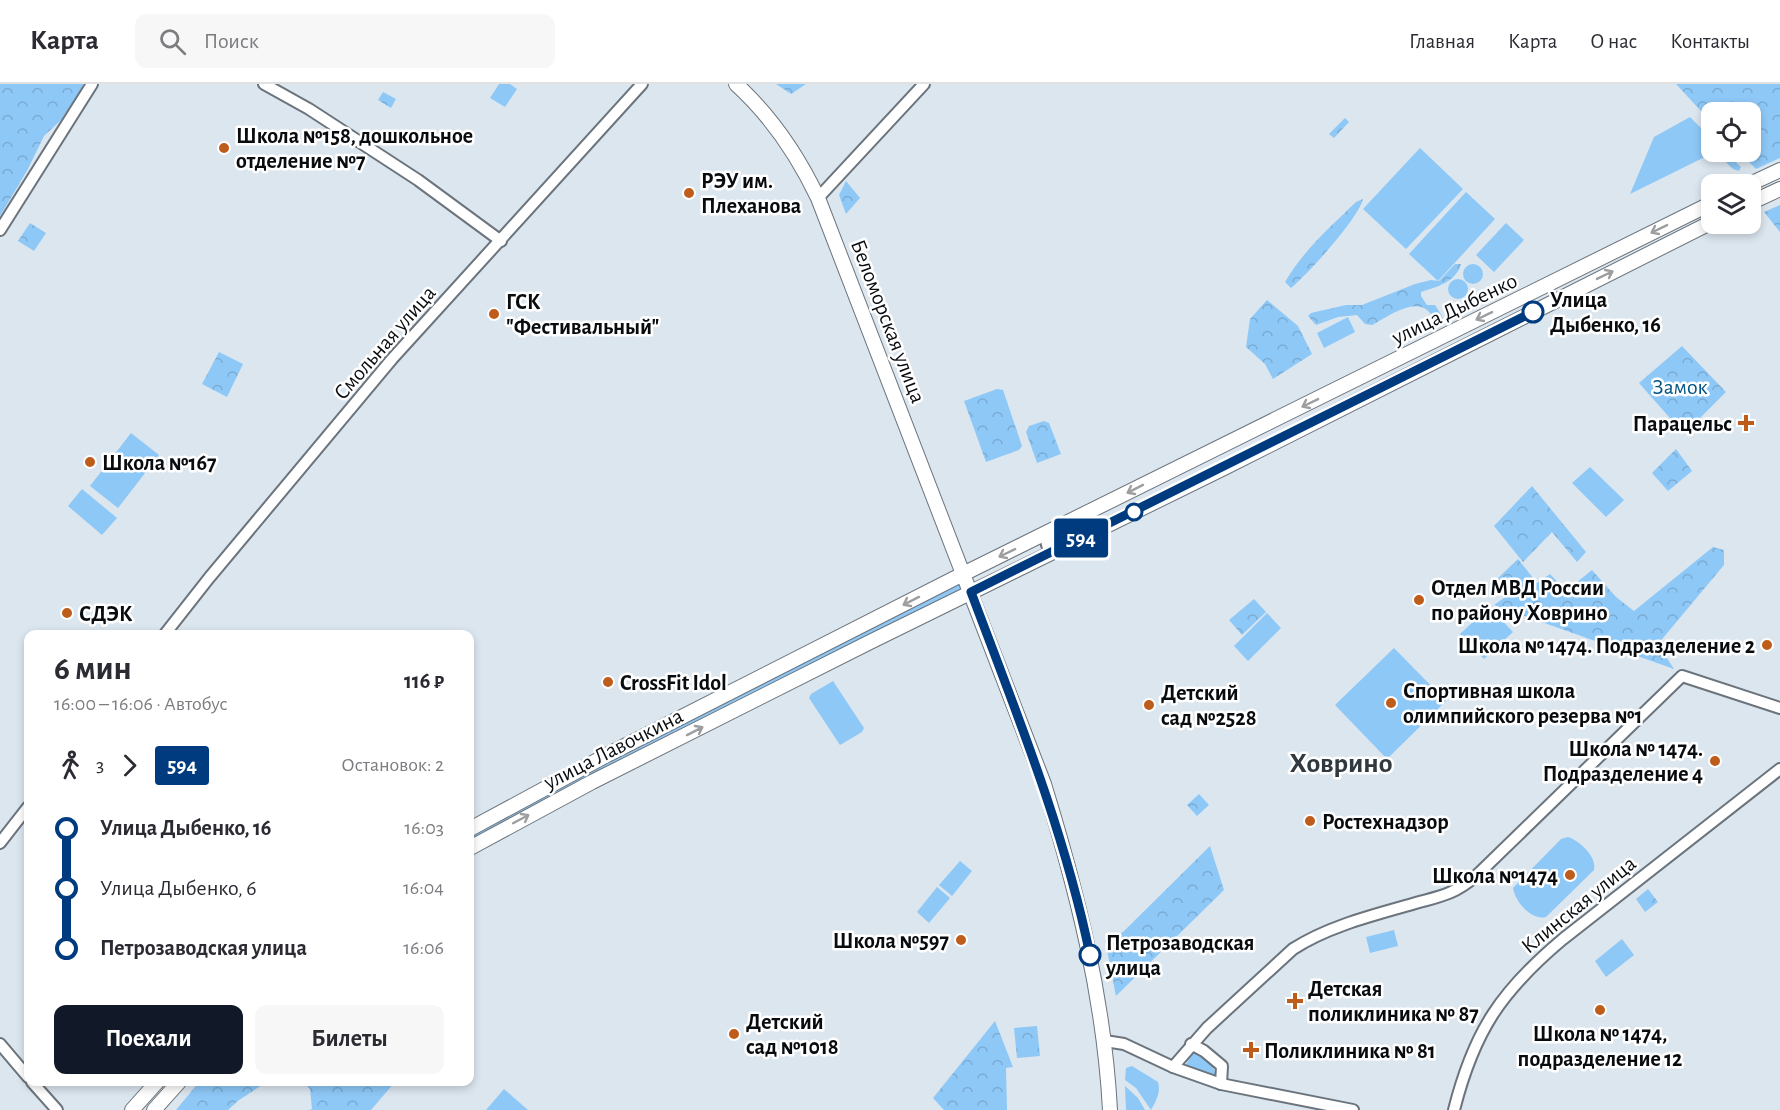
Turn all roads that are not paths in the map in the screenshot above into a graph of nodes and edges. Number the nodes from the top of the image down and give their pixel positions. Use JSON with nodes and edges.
{"nodes":[{"id":1,"x":92,"y":84,"type":"edge"},
{"id":2,"x":264,"y":84,"type":"edge"},
{"id":3,"x":642,"y":84,"type":"edge"},
{"id":4,"x":736,"y":84,"type":"edge"},
{"id":5,"x":924,"y":84,"type":"edge"},
{"id":6,"x":1780,"y":170,"type":"edge"},
{"id":7,"x":1761,"y":179,"type":"edge"},
{"id":8,"x":1780,"y":189,"type":"edge"},
{"id":9,"x":818,"y":198,"type":"junction"},
{"id":10,"x":1761,"y":198,"type":"edge"},
{"id":11,"x":1701,"y":208,"type":"edge"},
{"id":12,"x":1701,"y":228,"type":"edge"},
{"id":13,"x":0,"y":230,"type":"edge"},
{"id":14,"x":501,"y":241,"type":"junction"},
{"id":15,"x":1216,"y":449,"type":"junction"},
{"id":16,"x":1226,"y":466,"type":"junction"},
{"id":17,"x":1051,"y":531,"type":"junction"},
{"id":18,"x":1060,"y":548,"type":"junction"},
{"id":19,"x":963,"y":574,"type":"junction"},
{"id":20,"x":971,"y":592,"type":"junction"},
{"id":21,"x":168,"y":630,"type":"edge"},
{"id":22,"x":1780,"y":708,"type":"edge"},
{"id":23,"x":1780,"y":770,"type":"edge"},
{"id":24,"x":24,"y":812,"type":"edge"},
{"id":25,"x":474,"y":827,"type":"edge"},
{"id":26,"x":474,"y":828,"type":"edge"},
{"id":27,"x":489,"y":837,"type":"junction"},
{"id":28,"x":0,"y":843,"type":"edge"},
{"id":29,"x":474,"y":846,"type":"edge"},
{"id":30,"x":1105,"y":1041,"type":"junction"},
{"id":31,"x":0,"y":1044,"type":"edge"},
{"id":32,"x":1191,"y":1044,"type":"junction"},
{"id":33,"x":1173,"y":1067,"type":"junction"},
{"id":34,"x":24,"y":1072,"type":"edge"},
{"id":35,"x":1221,"y":1084,"type":"junction"},
{"id":36,"x":36,"y":1086,"type":"edge"},
{"id":37,"x":153,"y":1086,"type":"edge"},
{"id":38,"x":175,"y":1086,"type":"edge"},
{"id":39,"x":57,"y":1110,"type":"edge"},
{"id":40,"x":132,"y":1110,"type":"edge"},
{"id":41,"x":154,"y":1110,"type":"edge"},
{"id":42,"x":1110,"y":1110,"type":"edge"},
{"id":43,"x":1353,"y":1110,"type":"edge"},
{"id":44,"x":1454,"y":1110,"type":"edge"}],
"edges":[{"from":1,"to":13,"type":"street"},
{"from":2,"to":14,"type":"street"},
{"from":3,"to":14,"type":"street","name":"Смольная улица"},
{"from":4,"to":9,"type":"main road","name":"Беломорская улица"},
{"from":5,"to":9,"type":"street"},
{"from":6,"to":7,"type":"main road"},
{"from":8,"to":10,"type":"main road"},
{"from":9,"to":19,"type":"main road","name":"Беломорская улица"},
{"from":11,"to":15,"type":"main road","name":"улица Дыбенко","one_way":true},
{"from":16,"to":12,"type":"main road","name":"улица Дыбенко","one_way":true},
{"from":14,"to":21,"type":"street","name":"Смольная улица"},
{"from":15,"to":16,"type":"street"},
{"from":15,"to":17,"type":"main road","name":"улица Дыбенко","one_way":true},
{"from":16,"to":18,"type":"main road","name":"улица Дыбенко"},
{"from":17,"to":18,"type":"street"},
{"from":17,"to":19,"type":"main road","name":"улица Дыбенко","one_way":true},
{"from":18,"to":20,"type":"main road","name":"улица Дыбенко"},
{"from":19,"to":20,"type":"main road","name":"Беломорская улица"},
{"from":19,"to":25,"type":"main road","name":"улица Лавочкина","one_way":true},
{"from":27,"to":20,"type":"main road","name":"улица Лавочкина","one_way":true},
{"from":20,"to":30,"type":"main road"},
{"from":22,"to":32,"type":"street"},
{"from":23,"to":44,"type":"street","name":"Клинская улица"},
{"from":24,"to":28,"type":"street"},
{"from":26,"to":27,"type":"street"},
{"from":27,"to":29,"type":"main road","name":"улица Лавочкина"},
{"from":30,"to":33,"type":"street"},
{"from":30,"to":42,"type":"main road"},
{"from":31,"to":34,"type":"street"},
{"from":32,"to":33,"type":"street"},
{"from":32,"to":35,"type":"street"},
{"from":33,"to":35,"type":"street"},
{"from":35,"to":43,"type":"street"},
{"from":36,"to":39,"type":"street"},
{"from":37,"to":40,"type":"main road"},
{"from":38,"to":41,"type":"main road"}]}
